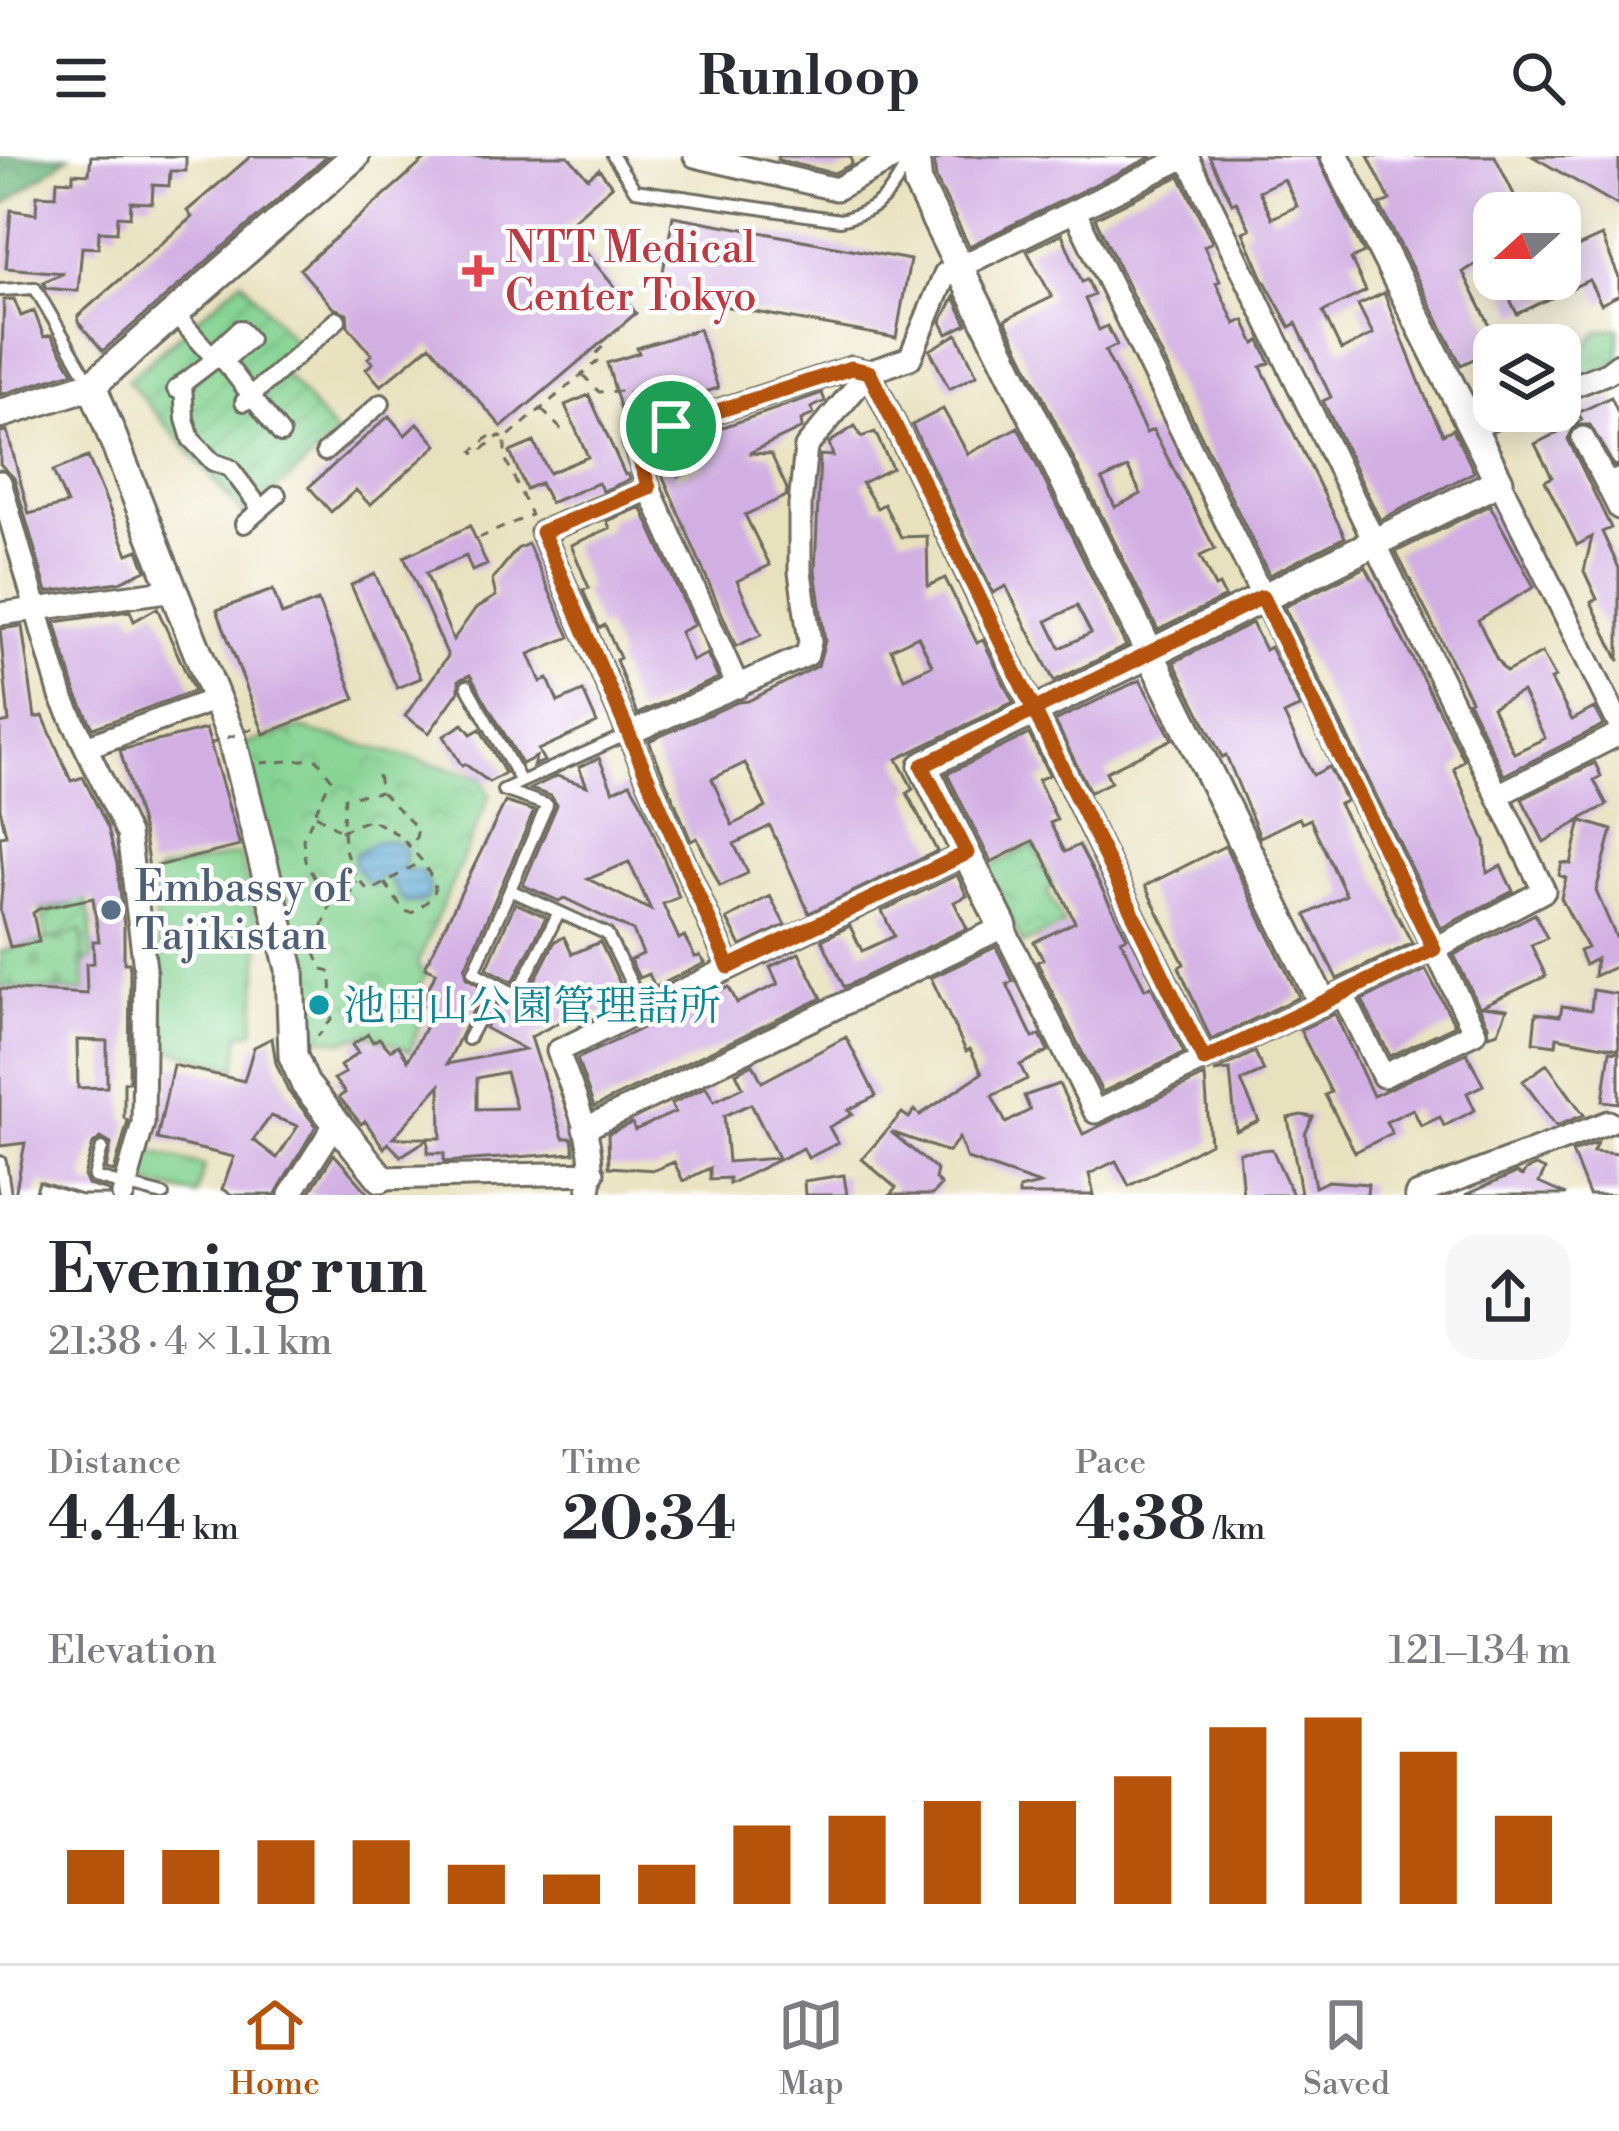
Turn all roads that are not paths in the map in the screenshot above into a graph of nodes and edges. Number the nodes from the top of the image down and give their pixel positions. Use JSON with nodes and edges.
{"nodes":[{"id":1,"x":355,"y":156,"type":"edge"},
{"id":2,"x":613,"y":156,"type":"edge"},
{"id":3,"x":694,"y":156,"type":"edge"},
{"id":4,"x":899,"y":156,"type":"edge"},
{"id":5,"x":913,"y":156,"type":"edge"},
{"id":6,"x":1187,"y":156,"type":"edge"},
{"id":7,"x":1335,"y":156,"type":"edge"},
{"id":8,"x":760,"y":164,"type":"edge"},
{"id":9,"x":1075,"y":212,"type":"junction"},
{"id":10,"x":959,"y":266,"type":"junction"},
{"id":11,"x":0,"y":290,"type":"edge"},
{"id":12,"x":174,"y":313,"type":"junction"},
{"id":13,"x":337,"y":320,"type":"dead end"},
{"id":14,"x":219,"y":360,"type":"junction"},
{"id":15,"x":1619,"y":364,"type":"edge"},
{"id":16,"x":869,"y":372,"type":"junction"},
{"id":17,"x":1581,"y":382,"type":"edge"},
{"id":18,"x":92,"y":385,"type":"junction"},
{"id":19,"x":249,"y":398,"type":"junction"},
{"id":20,"x":381,"y":403,"type":"dead end"},
{"id":21,"x":0,"y":413,"type":"edge"},
{"id":22,"x":1473,"y":427,"type":"edge"},
{"id":23,"x":1475,"y":432,"type":"edge"},
{"id":24,"x":281,"y":434,"type":"dead end"},
{"id":25,"x":1583,"y":438,"type":"dead end"},
{"id":26,"x":326,"y":452,"type":"dead end"},
{"id":27,"x":258,"y":472,"type":"dead end"},
{"id":28,"x":1499,"y":481,"type":"junction"},
{"id":29,"x":0,"y":482,"type":"edge"},
{"id":30,"x":1614,"y":483,"type":"edge"},
{"id":31,"x":243,"y":485,"type":"junction"},
{"id":32,"x":649,"y":488,"type":"junction"},
{"id":33,"x":277,"y":495,"type":"dead end"},
{"id":34,"x":1619,"y":508,"type":"edge"},
{"id":35,"x":261,"y":509,"type":"junction"},
{"id":36,"x":244,"y":524,"type":"dead end"},
{"id":37,"x":1376,"y":543,"type":"junction"},
{"id":38,"x":174,"y":590,"type":"junction"},
{"id":39,"x":1262,"y":597,"type":"junction"},
{"id":40,"x":36,"y":609,"type":"junction"},
{"id":41,"x":0,"y":614,"type":"edge"},
{"id":42,"x":1152,"y":653,"type":"junction"},
{"id":43,"x":467,"y":686,"type":"dead end"},
{"id":44,"x":738,"y":687,"type":"junction"},
{"id":45,"x":216,"y":699,"type":"junction"},
{"id":46,"x":1034,"y":710,"type":"junction"},
{"id":47,"x":1619,"y":724,"type":"edge"},
{"id":48,"x":628,"y":734,"type":"junction"},
{"id":49,"x":1619,"y":734,"type":"edge"},
{"id":50,"x":86,"y":747,"type":"junction"},
{"id":51,"x":520,"y":780,"type":"junction"},
{"id":52,"x":1500,"y":794,"type":"junction"},
{"id":53,"x":967,"y":853,"type":"junction"},
{"id":54,"x":510,"y":890,"type":"junction"},
{"id":55,"x":559,"y":912,"type":"junction"},
{"id":56,"x":1003,"y":927,"type":"junction"},
{"id":57,"x":1434,"y":949,"type":"junction"},
{"id":58,"x":729,"y":967,"type":"junction"},
{"id":59,"x":497,"y":984,"type":"junction"},
{"id":60,"x":1332,"y":998,"type":"junction"},
{"id":61,"x":644,"y":1010,"type":"junction"},
{"id":62,"x":468,"y":1040,"type":"dead end"},
{"id":63,"x":1204,"y":1060,"type":"junction"},
{"id":64,"x":1609,"y":1122,"type":"dead end"},
{"id":65,"x":336,"y":1123,"type":"junction"},
{"id":66,"x":584,"y":1130,"type":"junction"},
{"id":67,"x":102,"y":1148,"type":"dead end"},
{"id":68,"x":0,"y":1162,"type":"edge"},
{"id":69,"x":384,"y":1184,"type":"joint"},
{"id":70,"x":591,"y":1184,"type":"edge"},
{"id":71,"x":124,"y":1190,"type":"edge"},
{"id":72,"x":4,"y":1195,"type":"edge"},
{"id":73,"x":163,"y":1195,"type":"edge"},
{"id":74,"x":290,"y":1195,"type":"edge"},
{"id":75,"x":1416,"y":1195,"type":"edge"}],
"edges":[{"from":1,"to":12,"type":"street"},
{"from":2,"to":5,"type":"lane"},
{"from":3,"to":8,"type":"street"},
{"from":4,"to":8,"type":"street"},
{"from":5,"to":10,"type":"street"},
{"from":6,"to":9,"type":"street"},
{"from":6,"to":37,"type":"street"},
{"from":7,"to":22,"type":"street"},
{"from":9,"to":10,"type":"street"},
{"from":9,"to":39,"type":"street"},
{"from":10,"to":16,"type":"street"},
{"from":10,"to":42,"type":"street"},
{"from":11,"to":18,"type":"lane"},
{"from":12,"to":14,"type":"street"},
{"from":12,"to":18,"type":"street"},
{"from":13,"to":19,"type":"street"},
{"from":14,"to":19,"type":"street"},
{"from":14,"to":31,"type":"street"},
{"from":15,"to":17,"type":"street"},
{"from":16,"to":32,"type":"street"},
{"from":16,"to":44,"type":"street"},
{"from":16,"to":46,"type":"street"},
{"from":18,"to":21,"type":"street"},
{"from":18,"to":38,"type":"street"},
{"from":19,"to":24,"type":"street"},
{"from":20,"to":26,"type":"street"},
{"from":23,"to":28,"type":"street"},
{"from":25,"to":30,"type":"street"},
{"from":27,"to":31,"type":"street"},
{"from":28,"to":37,"type":"street"},
{"from":28,"to":47,"type":"street"},
{"from":29,"to":40,"type":"street"},
{"from":30,"to":34,"type":"street"},
{"from":31,"to":35,"type":"street"},
{"from":32,"to":44,"type":"street"},
{"from":32,"to":48,"type":"street"},
{"from":33,"to":35,"type":"street"},
{"from":35,"to":36,"type":"street"},
{"from":37,"to":39,"type":"street"},
{"from":37,"to":52,"type":"street"},
{"from":38,"to":40,"type":"street"},
{"from":38,"to":45,"type":"street"},
{"from":39,"to":42,"type":"street"},
{"from":39,"to":57,"type":"street"},
{"from":40,"to":41,"type":"street"},
{"from":40,"to":50,"type":"street"},
{"from":42,"to":46,"type":"street"},
{"from":42,"to":60,"type":"street"},
{"from":43,"to":51,"type":"lane"},
{"from":44,"to":48,"type":"street"},
{"from":45,"to":50,"type":"street"},
{"from":45,"to":65,"type":"street"},
{"from":46,"to":53,"type":"street"},
{"from":46,"to":63,"type":"street"},
{"from":48,"to":51,"type":"lane"},
{"from":48,"to":58,"type":"street"},
{"from":49,"to":52,"type":"street"},
{"from":50,"to":71,"type":"street"},
{"from":51,"to":54,"type":"lane"},
{"from":52,"to":57,"type":"street"},
{"from":53,"to":56,"type":"street"},
{"from":53,"to":58,"type":"street"},
{"from":54,"to":55,"type":"lane"},
{"from":54,"to":59,"type":"lane"},
{"from":55,"to":59,"type":"lane"},
{"from":55,"to":61,"type":"lane"},
{"from":56,"to":63,"type":"street"},
{"from":56,"to":66,"type":"street"},
{"from":57,"to":60,"type":"street"},
{"from":57,"to":60,"type":"street"},
{"from":58,"to":61,"type":"street"},
{"from":59,"to":62,"type":"lane"},
{"from":60,"to":63,"type":"street"},
{"from":61,"to":66,"type":"street"},
{"from":64,"to":75,"type":"street"},
{"from":65,"to":69,"type":"street"},
{"from":65,"to":74,"type":"street"},
{"from":66,"to":70,"type":"street"},
{"from":67,"to":71,"type":"lane"},
{"from":68,"to":72,"type":"lane"},
{"from":69,"to":70,"type":"street"},
{"from":71,"to":73,"type":"lane"}]}
